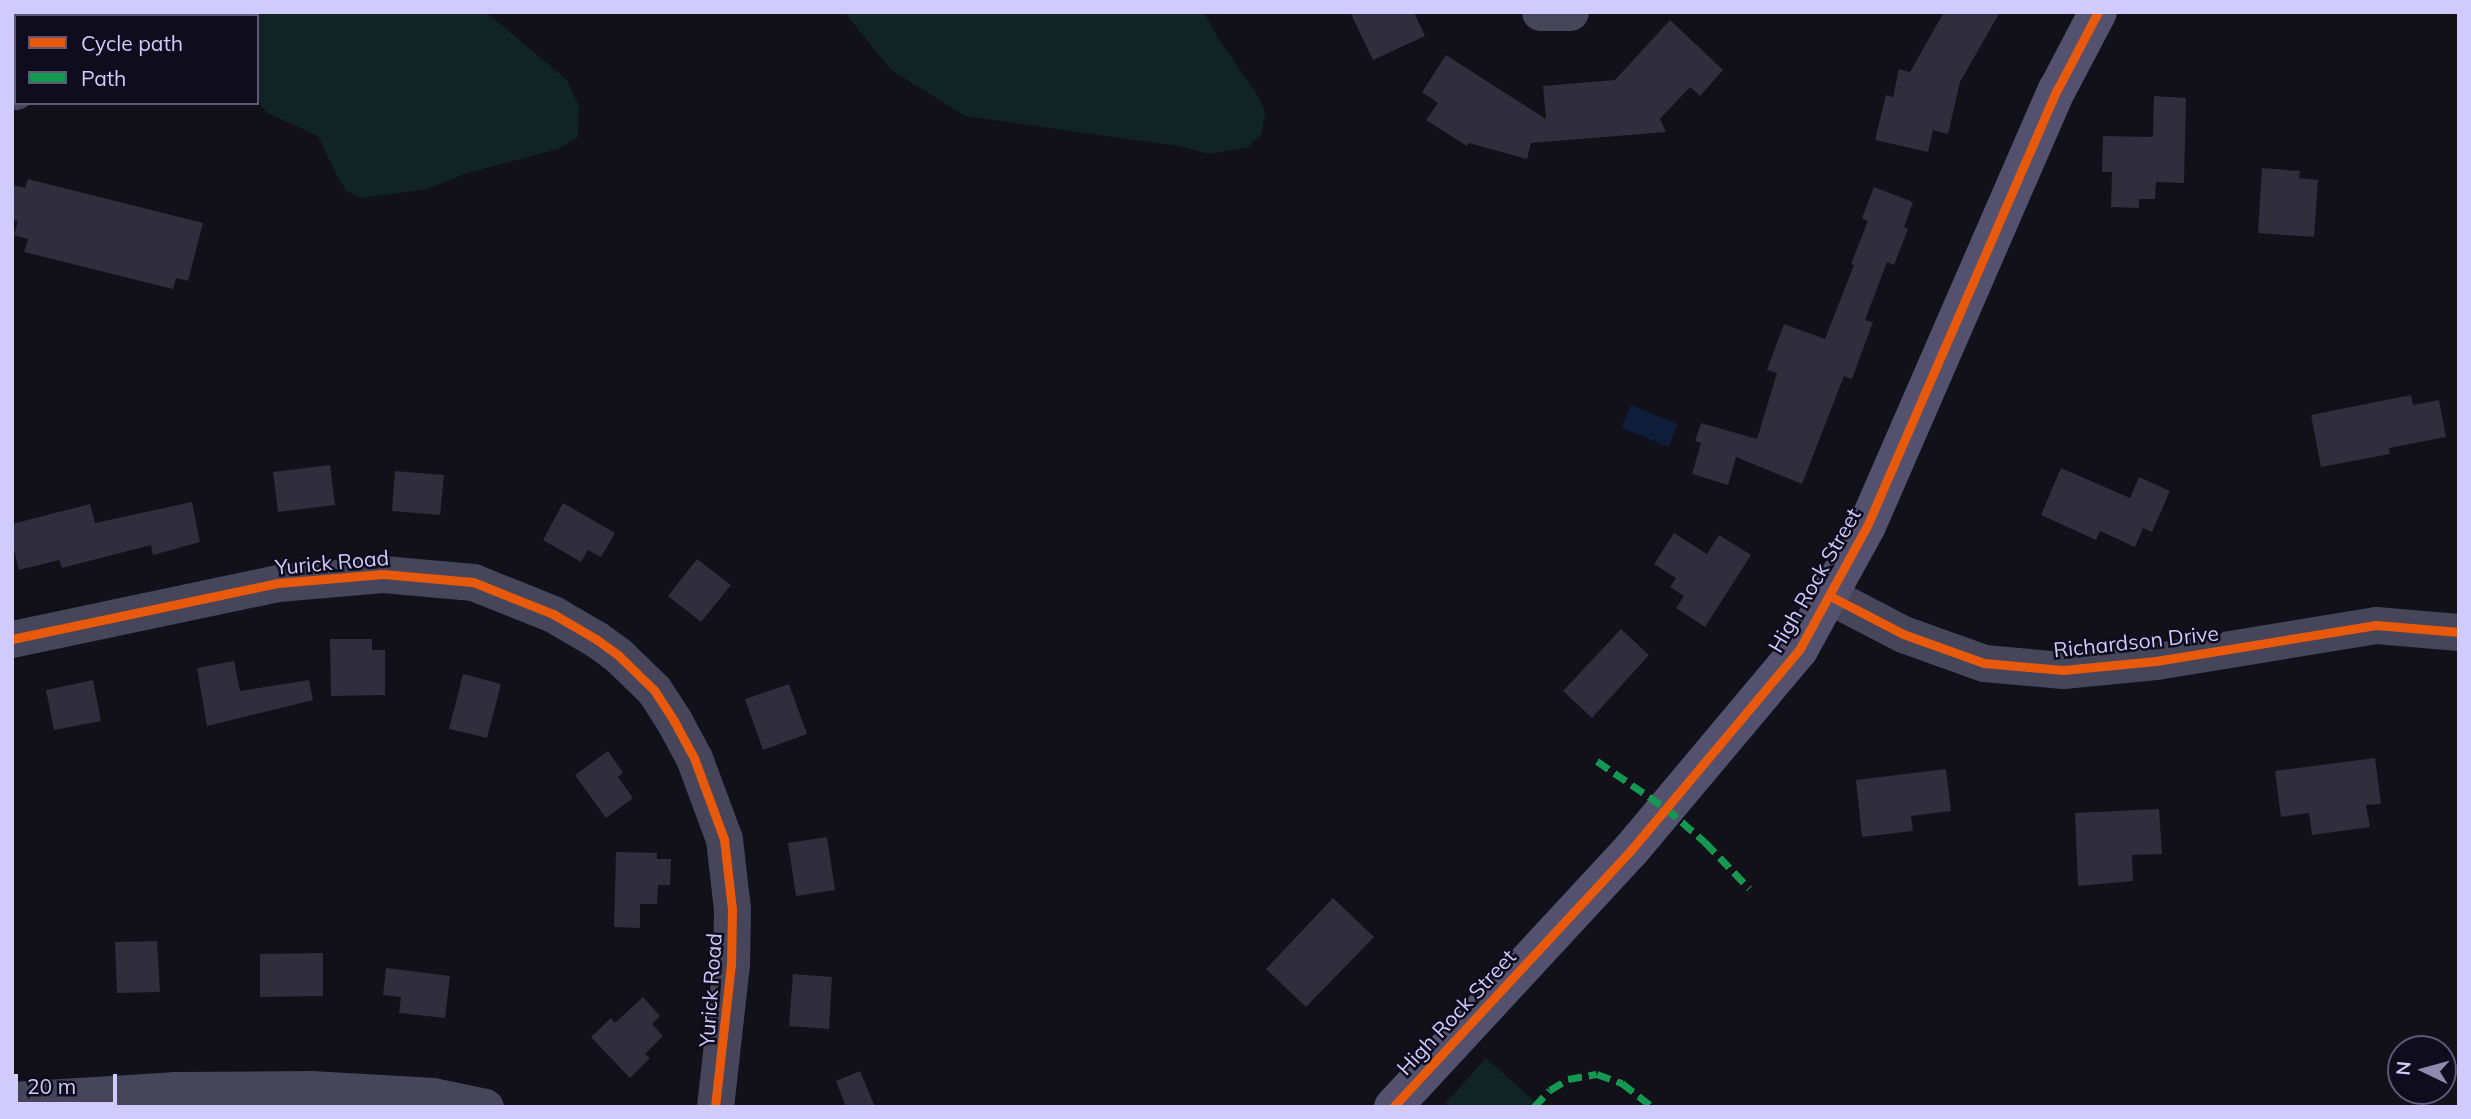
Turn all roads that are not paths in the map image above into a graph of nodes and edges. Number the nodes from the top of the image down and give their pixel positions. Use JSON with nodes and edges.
{"nodes":[{"id":1,"x":1540,"y":12,"type":"edge"},
{"id":2,"x":1570,"y":12,"type":"edge"},
{"id":3,"x":2098,"y":12,"type":"edge"},
{"id":4,"x":1830,"y":596,"type":"junction"},
{"id":5,"x":2459,"y":632,"type":"edge"},
{"id":6,"x":12,"y":639,"type":"edge"},
{"id":7,"x":12,"y":1100,"type":"edge"},
{"id":8,"x":485,"y":1107,"type":"edge"},
{"id":9,"x":715,"y":1107,"type":"edge"},
{"id":10,"x":1392,"y":1107,"type":"edge"}],
"edges":[{"from":1,"to":2,"type":"street"},
{"from":3,"to":4,"type":"street","name":"High Rock Street"},
{"from":4,"to":5,"type":"street","name":"Richardson Drive"},
{"from":4,"to":10,"type":"street","name":"High Rock Street"},
{"from":6,"to":9,"type":"street","name":"Yurick Road"},
{"from":7,"to":8,"type":"street"}]}
